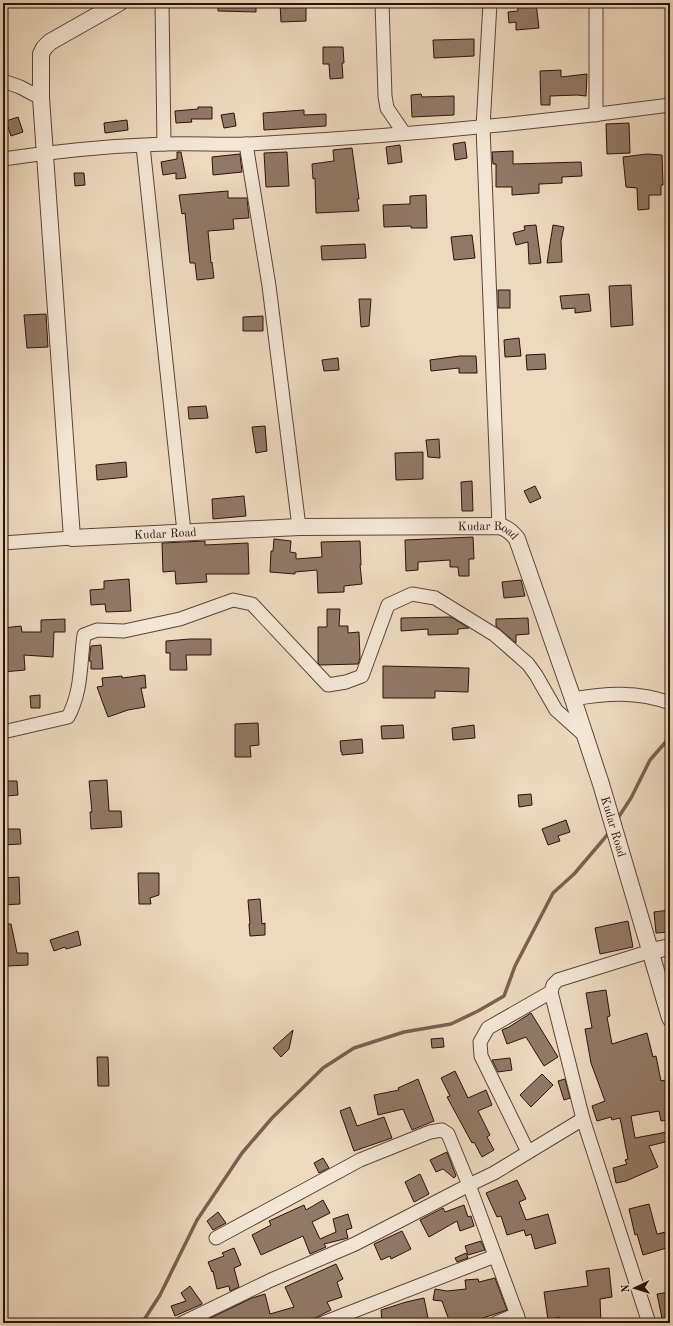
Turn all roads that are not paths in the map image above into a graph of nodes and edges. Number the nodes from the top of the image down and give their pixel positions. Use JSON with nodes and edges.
{"nodes":[{"id":1,"x":119,"y":3,"type":"edge"},
{"id":2,"x":162,"y":3,"type":"edge"},
{"id":3,"x":382,"y":3,"type":"edge"},
{"id":4,"x":490,"y":3,"type":"edge"},
{"id":5,"x":596,"y":3,"type":"edge"},
{"id":6,"x":3,"y":81,"type":"edge"},
{"id":7,"x":41,"y":98,"type":"junction"},
{"id":8,"x":670,"y":105,"type":"edge"},
{"id":9,"x":596,"y":115,"type":"junction"},
{"id":10,"x":483,"y":127,"type":"junction"},
{"id":11,"x":404,"y":133,"type":"junction"},
{"id":12,"x":164,"y":144,"type":"junction"},
{"id":13,"x":246,"y":144,"type":"junction"},
{"id":14,"x":143,"y":146,"type":"junction"},
{"id":15,"x":46,"y":153,"type":"junction"},
{"id":16,"x":3,"y":159,"type":"edge"},
{"id":17,"x":498,"y":526,"type":"junction"},
{"id":18,"x":299,"y":527,"type":"junction"},
{"id":19,"x":184,"y":532,"type":"junction"},
{"id":20,"x":72,"y":538,"type":"junction"},
{"id":21,"x":3,"y":543,"type":"edge"},
{"id":22,"x":573,"y":699,"type":"junction"},
{"id":23,"x":670,"y":703,"type":"edge"},
{"id":24,"x":3,"y":732,"type":"edge"},
{"id":25,"x":584,"y":735,"type":"junction"},
{"id":26,"x":670,"y":947,"type":"edge"},
{"id":27,"x":651,"y":951,"type":"junction"},
{"id":28,"x":551,"y":992,"type":"junction"},
{"id":29,"x":670,"y":1018,"type":"edge"},
{"id":30,"x":583,"y":1119,"type":"junction"},
{"id":31,"x":528,"y":1152,"type":"junction"},
{"id":32,"x":469,"y":1184,"type":"junction"},
{"id":33,"x":216,"y":1238,"type":"dead end"},
{"id":34,"x":495,"y":1256,"type":"junction"},
{"id":35,"x":519,"y":1318,"type":"edge"},
{"id":36,"x":182,"y":1323,"type":"edge"},
{"id":37,"x":322,"y":1323,"type":"edge"},
{"id":38,"x":496,"y":1323,"type":"edge"},
{"id":39,"x":649,"y":1323,"type":"edge"}],
"edges":[{"from":1,"to":7,"type":"street"},
{"from":2,"to":12,"type":"street"},
{"from":3,"to":11,"type":"street"},
{"from":4,"to":10,"type":"street"},
{"from":5,"to":9,"type":"street"},
{"from":6,"to":7,"type":"street"},
{"from":7,"to":15,"type":"street"},
{"from":8,"to":9,"type":"street"},
{"from":9,"to":10,"type":"street"},
{"from":10,"to":11,"type":"street"},
{"from":10,"to":17,"type":"street"},
{"from":11,"to":13,"type":"street"},
{"from":12,"to":13,"type":"street"},
{"from":12,"to":14,"type":"street"},
{"from":13,"to":18,"type":"street"},
{"from":14,"to":15,"type":"street"},
{"from":14,"to":19,"type":"street"},
{"from":15,"to":16,"type":"street"},
{"from":15,"to":20,"type":"street"},
{"from":17,"to":18,"type":"street","name":"Kudar Road"},
{"from":17,"to":22,"type":"street","name":"Kudar Road"},
{"from":18,"to":19,"type":"street","name":"Kudar Road"},
{"from":19,"to":20,"type":"street","name":"Kudar Road"},
{"from":20,"to":21,"type":"street"},
{"from":22,"to":23,"type":"street"},
{"from":22,"to":25,"type":"street","name":"Kudar Road"},
{"from":24,"to":25,"type":"street"},
{"from":25,"to":27,"type":"street","name":"Kudar Road"},
{"from":26,"to":27,"type":"street"},
{"from":27,"to":28,"type":"street"},
{"from":27,"to":29,"type":"street","name":"Kudar Road"},
{"from":28,"to":30,"type":"street"},
{"from":28,"to":31,"type":"street"},
{"from":30,"to":31,"type":"street"},
{"from":30,"to":39,"type":"street"},
{"from":31,"to":32,"type":"street"},
{"from":32,"to":33,"type":"street"},
{"from":32,"to":34,"type":"street"},
{"from":32,"to":36,"type":"street"},
{"from":34,"to":35,"type":"street"},
{"from":34,"to":37,"type":"street"},
{"from":35,"to":38,"type":"street"}]}
